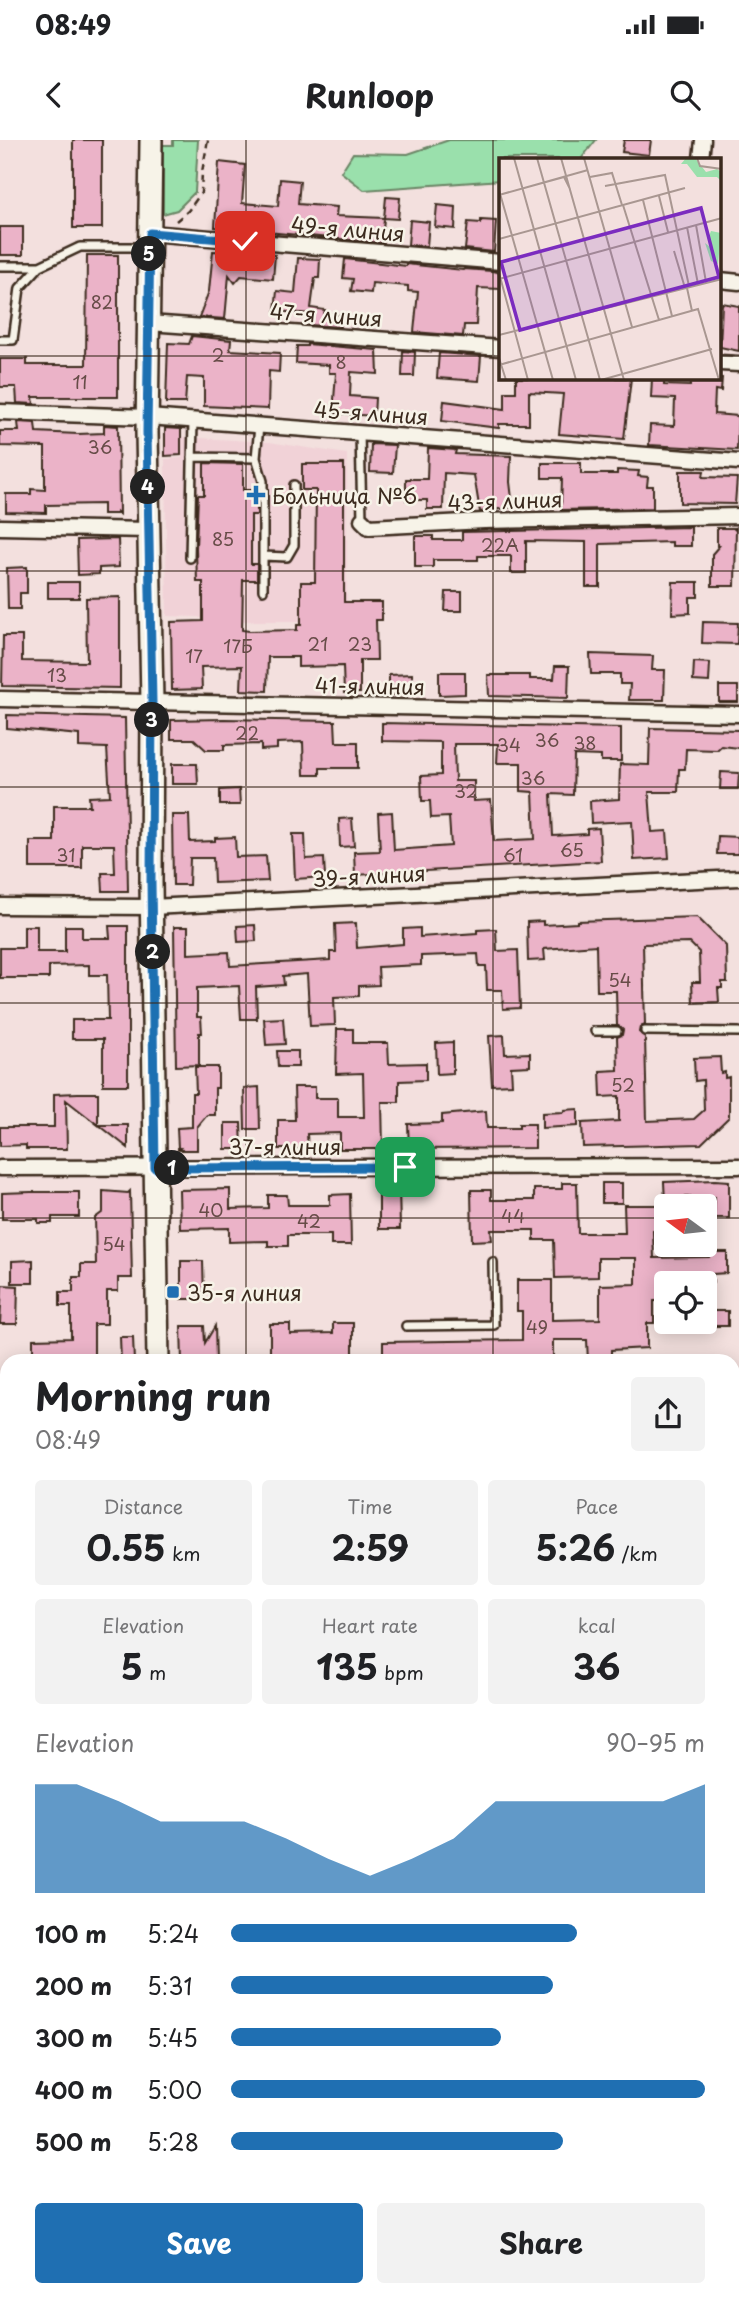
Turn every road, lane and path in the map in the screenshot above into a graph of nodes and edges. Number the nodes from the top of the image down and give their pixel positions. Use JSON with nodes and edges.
{"nodes":[{"id":1,"x":151,"y":140,"type":"edge"},
{"id":2,"x":208,"y":140,"type":"edge"},
{"id":3,"x":703,"y":140,"type":"edge"},
{"id":4,"x":701,"y":158,"type":"edge"},
{"id":5,"x":153,"y":238,"type":"junction"},
{"id":6,"x":499,"y":262,"type":"edge"},
{"id":7,"x":0,"y":266,"type":"edge"},
{"id":8,"x":40,"y":266,"type":"junction"},
{"id":9,"x":149,"y":323,"type":"junction"},
{"id":10,"x":0,"y":340,"type":"edge"},
{"id":11,"x":499,"y":348,"type":"edge"},
{"id":12,"x":0,"y":412,"type":"edge"},
{"id":13,"x":148,"y":417,"type":"junction"},
{"id":14,"x":193,"y":421,"type":"junction"},
{"id":15,"x":259,"y":425,"type":"junction"},
{"id":16,"x":360,"y":432,"type":"junction"},
{"id":17,"x":192,"y":457,"type":"junction"},
{"id":18,"x":256,"y":458,"type":"junction"},
{"id":19,"x":739,"y":462,"type":"edge"},
{"id":20,"x":294,"y":485,"type":"dead end"},
{"id":21,"x":739,"y":516,"type":"edge"},
{"id":22,"x":362,"y":520,"type":"joint"},
{"id":23,"x":0,"y":527,"type":"edge"},
{"id":24,"x":149,"y":530,"type":"junction"},
{"id":25,"x":263,"y":556,"type":"junction"},
{"id":26,"x":190,"y":558,"type":"dead end"},
{"id":27,"x":263,"y":590,"type":"dead end"},
{"id":28,"x":0,"y":699,"type":"edge"},
{"id":29,"x":152,"y":702,"type":"junction"},
{"id":30,"x":739,"y":714,"type":"edge"},
{"id":31,"x":739,"y":878,"type":"edge"},
{"id":32,"x":0,"y":905,"type":"edge"},
{"id":33,"x":151,"y":907,"type":"junction"},
{"id":34,"x":595,"y":1031,"type":"dead end"},
{"id":35,"x":617,"y":1031,"type":"dead end"},
{"id":36,"x":645,"y":1031,"type":"dead end"},
{"id":37,"x":739,"y":1032,"type":"edge"},
{"id":38,"x":739,"y":1166,"type":"edge"},
{"id":39,"x":0,"y":1168,"type":"edge"},
{"id":40,"x":155,"y":1168,"type":"junction"},
{"id":41,"x":493,"y":1262,"type":"dead end"},
{"id":42,"x":406,"y":1326,"type":"dead end"},
{"id":43,"x":158,"y":1354,"type":"edge"}],
"edges":[{"from":1,"to":5,"type":"main road"},
{"from":2,"to":5,"type":"path"},
{"from":3,"to":4,"type":"street"},
{"from":5,"to":6,"type":"street","name":"49-я линия"},
{"from":5,"to":8,"type":"lane"},
{"from":5,"to":9,"type":"main road"},
{"from":7,"to":8,"type":"lane"},
{"from":8,"to":10,"type":"lane"},
{"from":9,"to":11,"type":"street","name":"47-я линия"},
{"from":9,"to":13,"type":"main road"},
{"from":12,"to":13,"type":"street","name":"45-я линия"},
{"from":13,"to":14,"type":"street","name":"45-я линия"},
{"from":13,"to":24,"type":"main road"},
{"from":14,"to":15,"type":"street","name":"45-я линия"},
{"from":14,"to":17,"type":"lane"},
{"from":15,"to":16,"type":"street","name":"45-я линия"},
{"from":15,"to":18,"type":"lane"},
{"from":16,"to":19,"type":"street","name":"45-я линия"},
{"from":16,"to":22,"type":"lane","name":"43-я линия"},
{"from":17,"to":18,"type":"lane"},
{"from":17,"to":26,"type":"lane"},
{"from":18,"to":25,"type":"lane"},
{"from":20,"to":25,"type":"lane"},
{"from":21,"to":22,"type":"street","name":"43-я линия"},
{"from":23,"to":24,"type":"street"},
{"from":24,"to":29,"type":"main road"},
{"from":25,"to":27,"type":"lane"},
{"from":28,"to":29,"type":"street","name":"41-я линия"},
{"from":29,"to":30,"type":"street","name":"41-я линия"},
{"from":29,"to":33,"type":"main road"},
{"from":31,"to":33,"type":"street","name":"39-я линия"},
{"from":32,"to":33,"type":"street","name":"39-я линия"},
{"from":33,"to":40,"type":"main road"},
{"from":34,"to":35,"type":"lane"},
{"from":36,"to":37,"type":"lane"},
{"from":38,"to":40,"type":"street","name":"37-я линия"},
{"from":39,"to":40,"type":"street","name":"37-я линия"},
{"from":40,"to":43,"type":"main road"},
{"from":41,"to":42,"type":"lane"}]}
